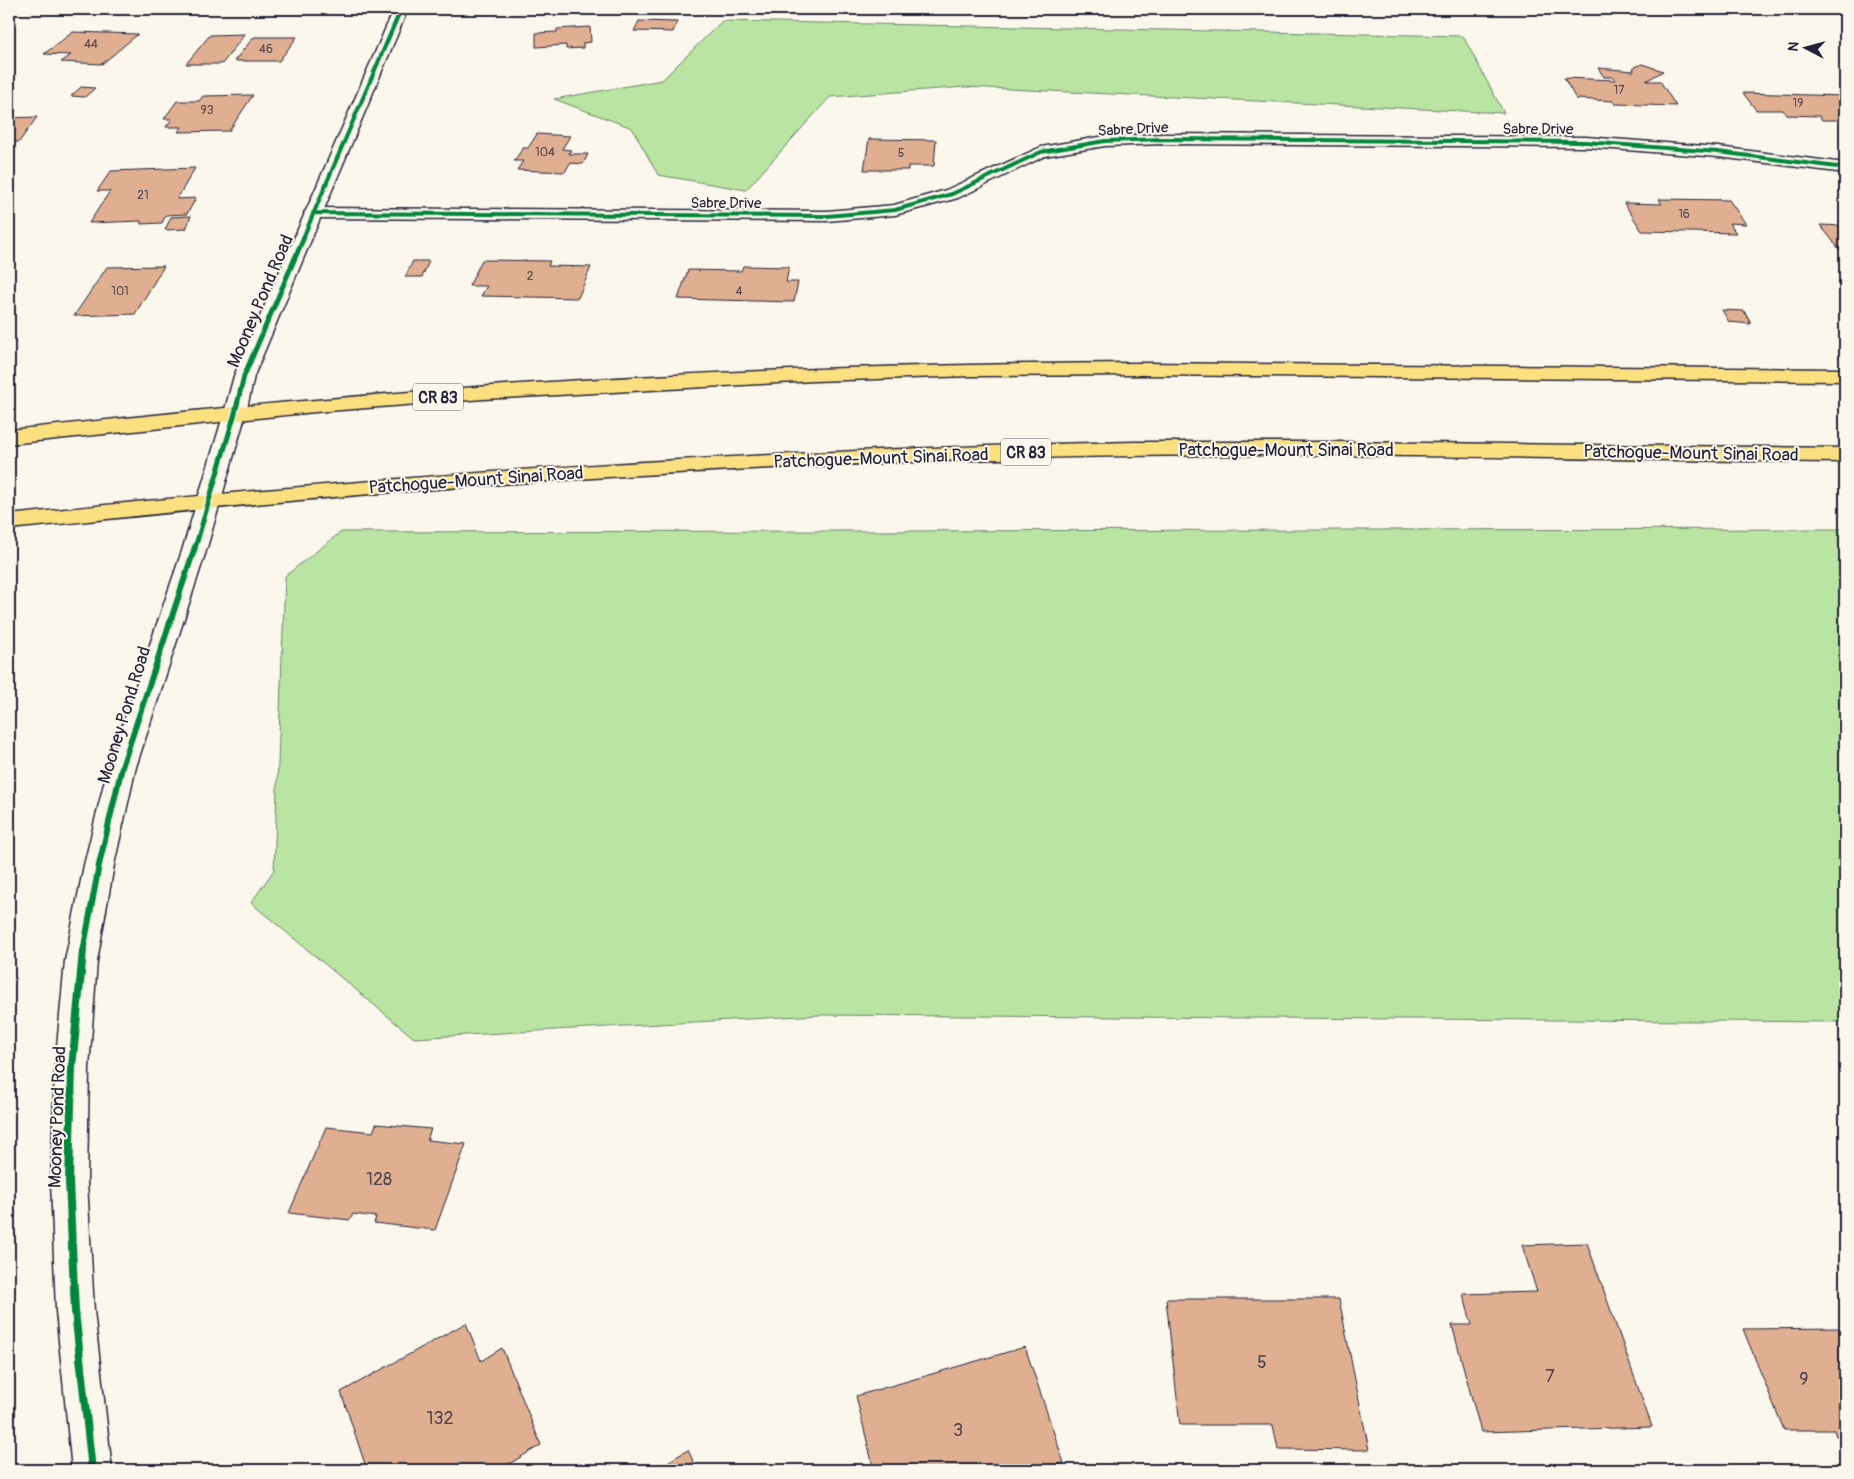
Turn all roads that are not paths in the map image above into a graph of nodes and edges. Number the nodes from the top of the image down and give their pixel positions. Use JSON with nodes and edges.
{"nodes":[{"id":1,"x":401,"y":9,"type":"edge"},
{"id":2,"x":1845,"y":168,"type":"edge"},
{"id":3,"x":313,"y":214,"type":"junction"},
{"id":4,"x":1845,"y":375,"type":"edge"},
{"id":5,"x":235,"y":413,"type":"junction"},
{"id":6,"x":9,"y":437,"type":"edge"},
{"id":7,"x":1845,"y":455,"type":"edge"},
{"id":8,"x":208,"y":500,"type":"junction"},
{"id":9,"x":9,"y":522,"type":"edge"},
{"id":10,"x":92,"y":1470,"type":"edge"}],
"edges":[{"from":1,"to":3,"type":"street","name":"Mooney Pond Road"},
{"from":2,"to":3,"type":"street","name":"Sabre Drive"},
{"from":3,"to":5,"type":"street","name":"Mooney Pond Road"},
{"from":4,"to":5,"type":"highway","number":"CR 83"},
{"from":5,"to":6,"type":"highway","number":"CR 83"},
{"from":5,"to":8,"type":"street","name":"Mooney Pond Road"},
{"from":7,"to":8,"type":"highway","name":"Patchogue-Mount Sinai Road","number":"CR 83"},
{"from":8,"to":9,"type":"highway","name":"Patchogue-Mount Sinai Road","number":"CR 83"},
{"from":8,"to":10,"type":"street","name":"Mooney Pond Road"}]}
